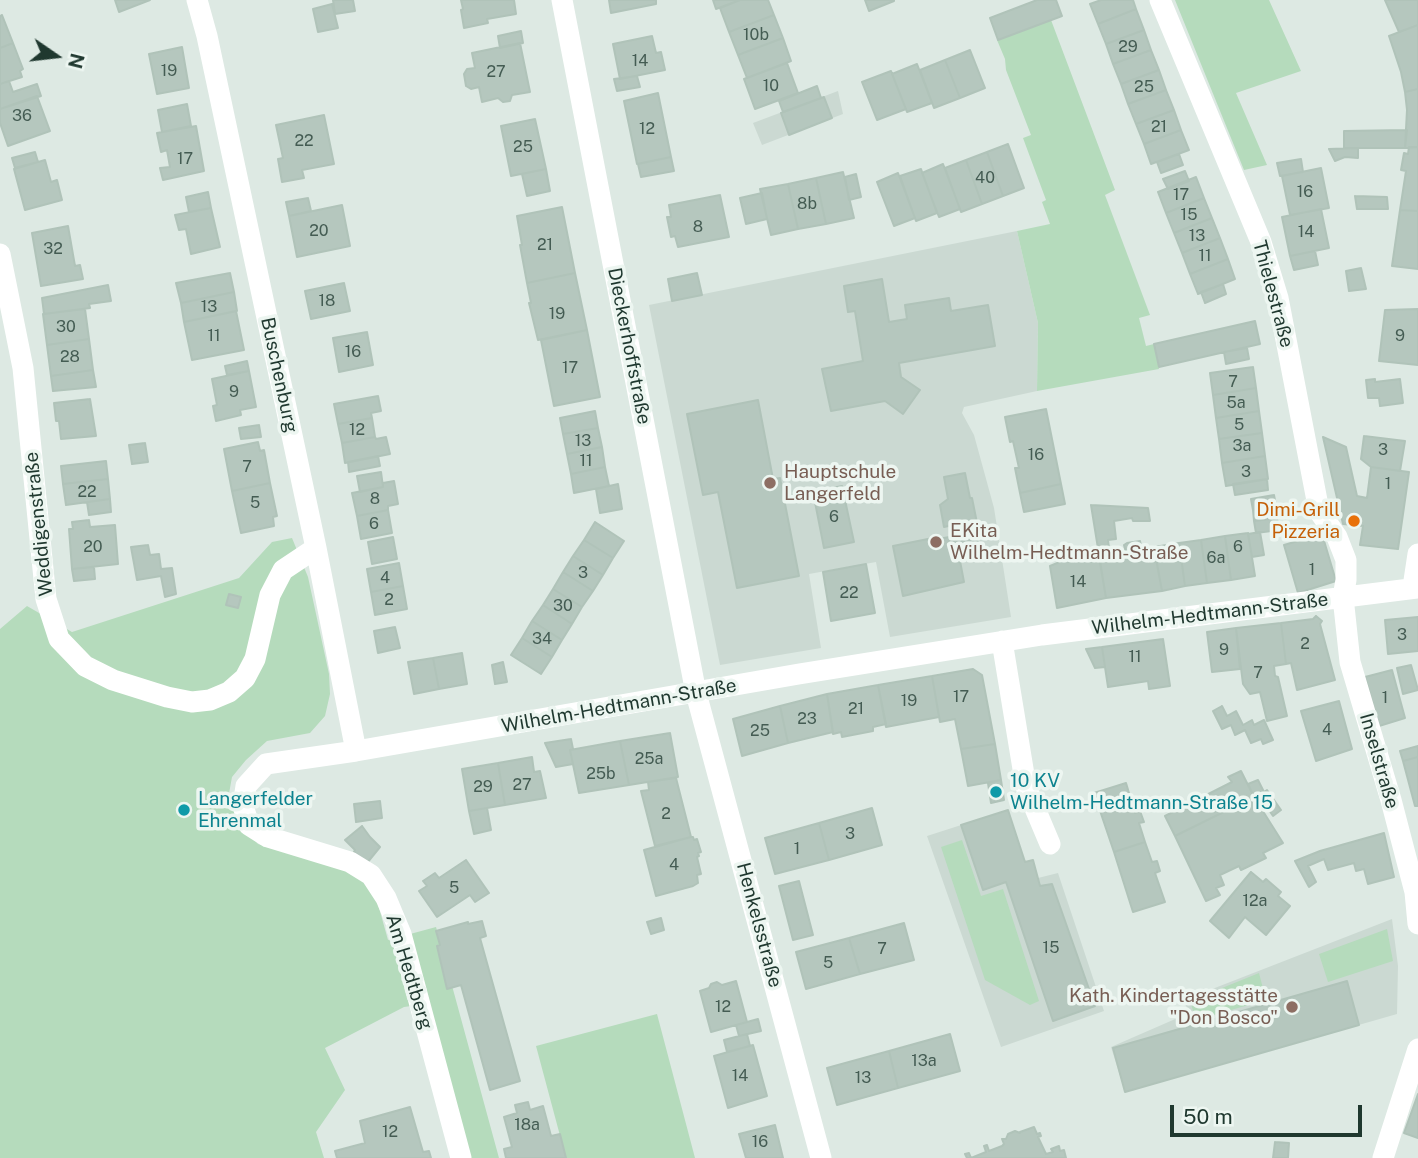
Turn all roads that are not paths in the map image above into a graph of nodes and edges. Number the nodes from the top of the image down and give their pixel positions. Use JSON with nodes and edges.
{"nodes":[{"id":1,"x":197,"y":0,"type":"edge"},
{"id":2,"x":562,"y":0,"type":"edge"},
{"id":3,"x":1160,"y":0,"type":"edge"},
{"id":4,"x":0,"y":254,"type":"edge"},
{"id":5,"x":316,"y":548,"type":"junction"},
{"id":6,"x":1418,"y":554,"type":"edge"},
{"id":7,"x":1416,"y":588,"type":"edge"},
{"id":8,"x":1343,"y":597,"type":"junction"},
{"id":9,"x":1002,"y":641,"type":"junction"},
{"id":10,"x":696,"y":693,"type":"junction"},
{"id":11,"x":356,"y":751,"type":"junction"},
{"id":12,"x":246,"y":786,"type":"joint"},
{"id":13,"x":1050,"y":844,"type":"dead end"},
{"id":14,"x":1418,"y":925,"type":"edge"},
{"id":15,"x":1418,"y":1049,"type":"edge"},
{"id":16,"x":460,"y":1158,"type":"edge"},
{"id":17,"x":821,"y":1158,"type":"edge"},
{"id":18,"x":1383,"y":1158,"type":"edge"}],
"edges":[{"from":1,"to":5,"type":"street","name":"Buschenburg"},
{"from":2,"to":10,"type":"street","name":"Dieckerhoffstraße"},
{"from":3,"to":8,"type":"street","name":"Thielestraße"},
{"from":4,"to":5,"type":"street","name":"Weddigenstraße"},
{"from":5,"to":11,"type":"street","name":"Buschenburg"},
{"from":6,"to":7,"type":"street"},
{"from":7,"to":8,"type":"street","name":"Wilhelm-Hedtmann-Straße"},
{"from":8,"to":9,"type":"street","name":"Wilhelm-Hedtmann-Straße"},
{"from":8,"to":14,"type":"street","name":"Inselstraße"},
{"from":9,"to":10,"type":"street","name":"Wilhelm-Hedtmann-Straße"},
{"from":9,"to":13,"type":"street"},
{"from":10,"to":11,"type":"street","name":"Wilhelm-Hedtmann-Straße"},
{"from":10,"to":17,"type":"street","name":"Henkelsstraße"},
{"from":11,"to":12,"type":"street","name":"Wilhelm-Hedtmann-Straße"},
{"from":12,"to":16,"type":"street","name":"Am Hedtberg"},
{"from":15,"to":18,"type":"street"}]}
